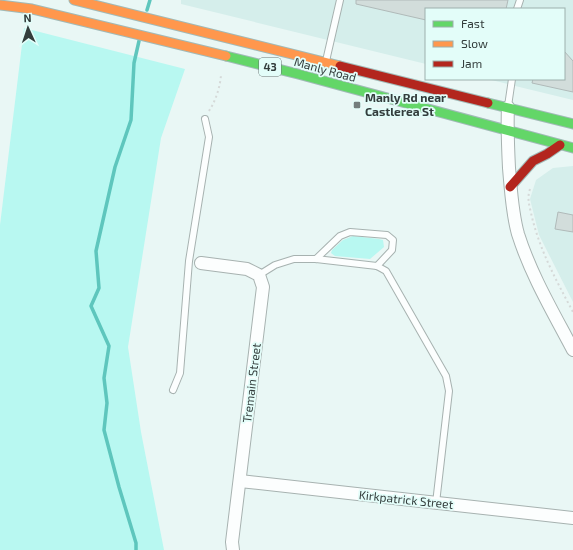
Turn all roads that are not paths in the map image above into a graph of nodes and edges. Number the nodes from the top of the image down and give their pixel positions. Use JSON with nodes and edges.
{"nodes":[{"id":1,"x":74,"y":0,"type":"edge"},
{"id":2,"x":340,"y":0,"type":"edge"},
{"id":3,"x":0,"y":5,"type":"edge"},
{"id":4,"x":325,"y":63,"type":"junction"},
{"id":5,"x":512,"y":80,"type":"edge"},
{"id":6,"x":508,"y":107,"type":"junction"},
{"id":7,"x":205,"y":119,"type":"road end"},
{"id":8,"x":573,"y":124,"type":"edge"},
{"id":9,"x":507,"y":131,"type":"junction"},
{"id":10,"x":560,"y":145,"type":"junction"},
{"id":11,"x":573,"y":148,"type":"edge"},
{"id":12,"x":510,"y":188,"type":"junction"},
{"id":13,"x":316,"y":259,"type":"junction"},
{"id":14,"x":189,"y":261,"type":"junction"},
{"id":15,"x":201,"y":263,"type":"joint"},
{"id":16,"x":377,"y":266,"type":"junction"},
{"id":17,"x":259,"y":275,"type":"junction"},
{"id":18,"x":573,"y":350,"type":"edge"},
{"id":19,"x":173,"y":390,"type":"dead end"},
{"id":20,"x":240,"y":481,"type":"junction"},
{"id":21,"x":436,"y":503,"type":"junction"},
{"id":22,"x":573,"y":518,"type":"edge"},
{"id":23,"x":233,"y":550,"type":"edge"}],
"edges":[{"from":1,"to":4,"type":"main road","name":"Manly Road","number":"43"},
{"from":2,"to":4,"type":"lane"},
{"from":3,"to":9,"type":"main road","name":"Manly Road","number":"43"},
{"from":4,"to":6,"type":"main road","name":"Manly Road","number":"43"},
{"from":5,"to":6,"type":"lane"},
{"from":6,"to":8,"type":"main road","name":"Manly Road","number":"43"},
{"from":6,"to":9,"type":"street"},
{"from":7,"to":14,"type":"lane"},
{"from":9,"to":10,"type":"main road","name":"Manly Road","number":"43"},
{"from":9,"to":12,"type":"street"},
{"from":10,"to":11,"type":"main road","name":"Manly Road","number":"43"},
{"from":10,"to":12,"type":"main road"},
{"from":12,"to":18,"type":"street"},
{"from":13,"to":16,"type":"lane"},
{"from":13,"to":16,"type":"lane"},
{"from":13,"to":17,"type":"lane"},
{"from":14,"to":15,"type":"lane"},
{"from":14,"to":19,"type":"lane"},
{"from":15,"to":17,"type":"street"},
{"from":16,"to":21,"type":"lane"},
{"from":17,"to":20,"type":"street","name":"Tremain Street"},
{"from":20,"to":21,"type":"street","name":"Kirkpatrick Street"},
{"from":20,"to":23,"type":"street","name":"Tremain Street"},
{"from":21,"to":22,"type":"street","name":"Kirkpatrick Street"}]}
